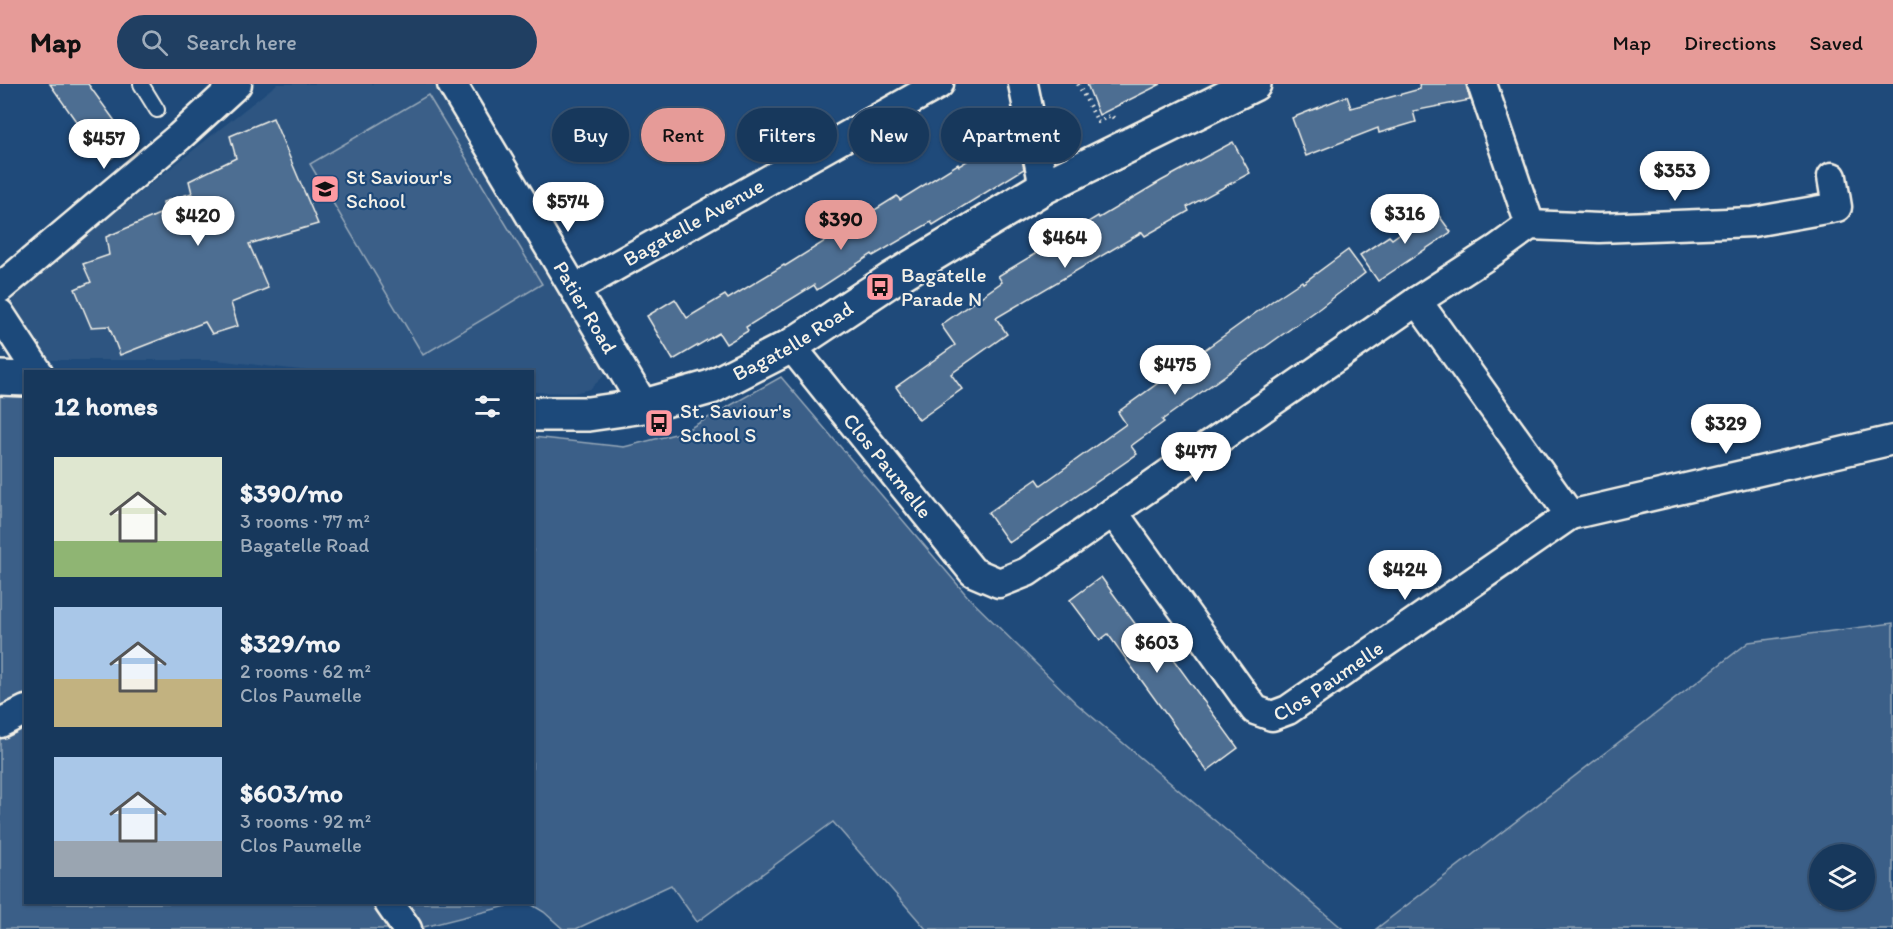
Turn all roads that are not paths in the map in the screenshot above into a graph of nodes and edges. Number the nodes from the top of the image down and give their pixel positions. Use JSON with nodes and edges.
{"nodes":[{"id":1,"x":141,"y":84,"type":"edge"},
{"id":2,"x":237,"y":84,"type":"edge"},
{"id":3,"x":939,"y":84,"type":"edge"},
{"id":4,"x":1023,"y":84,"type":"edge"},
{"id":5,"x":1254,"y":84,"type":"edge"},
{"id":6,"x":462,"y":87,"type":"edge"},
{"id":7,"x":1487,"y":97,"type":"edge"},
{"id":8,"x":157,"y":110,"type":"dead end"},
{"id":9,"x":1832,"y":177,"type":"dead end"},
{"id":10,"x":1044,"y":187,"type":"junction"},
{"id":11,"x":1530,"y":225,"type":"junction"},
{"id":12,"x":0,"y":288,"type":"edge"},
{"id":13,"x":575,"y":289,"type":"junction"},
{"id":14,"x":1417,"y":301,"type":"junction"},
{"id":15,"x":0,"y":314,"type":"edge"},
{"id":16,"x":791,"y":346,"type":"junction"},
{"id":17,"x":37,"y":370,"type":"edge"},
{"id":18,"x":0,"y":378,"type":"edge"},
{"id":19,"x":24,"y":379,"type":"edge"},
{"id":20,"x":645,"y":406,"type":"junction"},
{"id":21,"x":534,"y":414,"type":"edge"},
{"id":22,"x":1893,"y":440,"type":"edge"},
{"id":23,"x":1113,"y":512,"type":"junction"},
{"id":24,"x":1570,"y":515,"type":"junction"},
{"id":25,"x":24,"y":711,"type":"edge"},
{"id":26,"x":0,"y":723,"type":"edge"},
{"id":27,"x":390,"y":904,"type":"edge"},
{"id":28,"x":407,"y":929,"type":"edge"}],
"edges":[{"from":1,"to":8,"type":"lane"},
{"from":2,"to":12,"type":"street"},
{"from":3,"to":13,"type":"street","name":"Bagatelle Avenue"},
{"from":4,"to":10,"type":"street"},
{"from":5,"to":10,"type":"main road","name":"Bagatelle Road"},
{"from":6,"to":13,"type":"street","name":"Patier Road"},
{"from":7,"to":11,"type":"street"},
{"from":9,"to":11,"type":"street"},
{"from":10,"to":16,"type":"main road","name":"Bagatelle Road"},
{"from":11,"to":14,"type":"street","name":"Clos Paumelle"},
{"from":13,"to":20,"type":"street","name":"Patier Road"},
{"from":14,"to":23,"type":"street","name":"Clos Paumelle"},
{"from":14,"to":24,"type":"street"},
{"from":15,"to":17,"type":"street"},
{"from":16,"to":20,"type":"main road","name":"Bagatelle Road"},
{"from":16,"to":23,"type":"street","name":"Clos Paumelle"},
{"from":18,"to":19,"type":"main road"},
{"from":20,"to":21,"type":"main road","name":"Bagatelle Road"},
{"from":22,"to":24,"type":"street","name":"Clos Paumelle"},
{"from":23,"to":24,"type":"street","name":"Clos Paumelle"},
{"from":25,"to":26,"type":"street"},
{"from":27,"to":28,"type":"street"}]}
